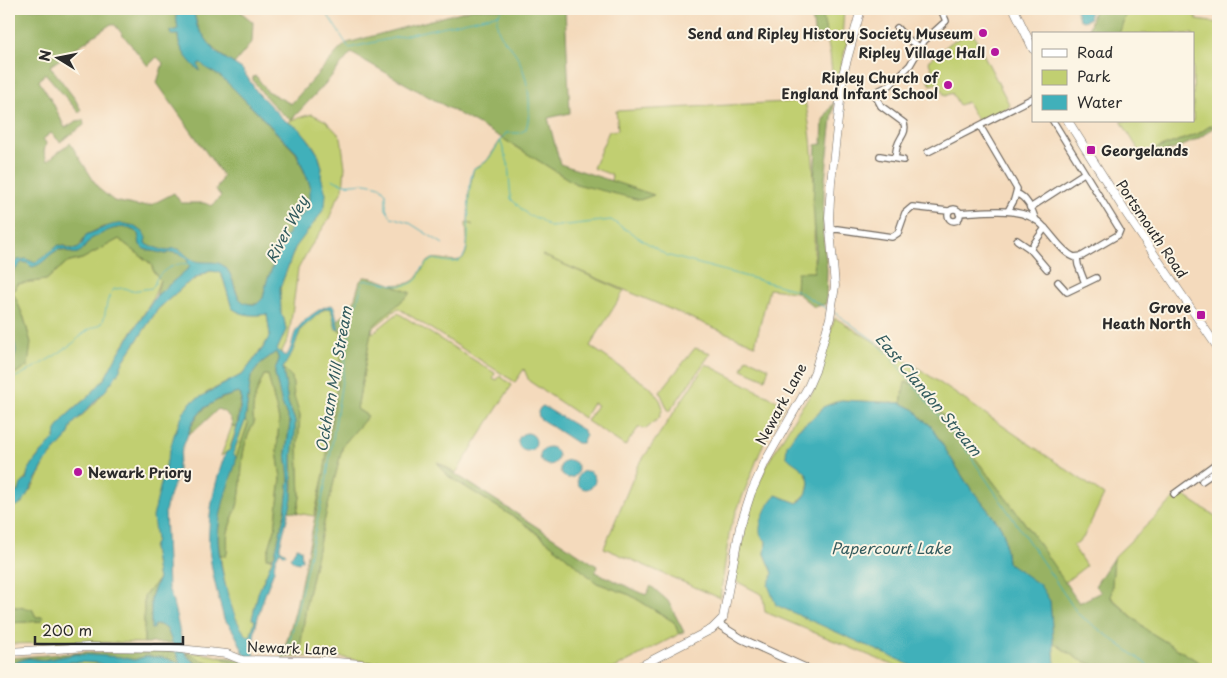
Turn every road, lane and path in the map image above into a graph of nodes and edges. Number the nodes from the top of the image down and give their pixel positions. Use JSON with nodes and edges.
{"nodes":[{"id":1,"x":861,"y":9,"type":"edge"},
{"id":2,"x":941,"y":9,"type":"edge"},
{"id":3,"x":1014,"y":9,"type":"edge"},
{"id":4,"x":897,"y":28,"type":"dead end"},
{"id":5,"x":1030,"y":35,"type":"edge"},
{"id":6,"x":920,"y":47,"type":"junction"},
{"id":7,"x":841,"y":92,"type":"junction"},
{"id":8,"x":874,"y":93,"type":"junction"},
{"id":9,"x":1032,"y":99,"type":"edge"},
{"id":10,"x":1054,"y":122,"type":"edge"},
{"id":11,"x":1069,"y":122,"type":"edge"},
{"id":12,"x":980,"y":126,"type":"junction"},
{"id":13,"x":928,"y":152,"type":"dead end"},
{"id":14,"x":880,"y":156,"type":"dead end"},
{"id":15,"x":895,"y":158,"type":"junction"},
{"id":16,"x":903,"y":160,"type":"dead end"},
{"id":17,"x":1084,"y":173,"type":"junction"},
{"id":18,"x":1017,"y":194,"type":"junction"},
{"id":19,"x":1030,"y":208,"type":"junction"},
{"id":20,"x":948,"y":211,"type":"junction"},
{"id":21,"x":1008,"y":211,"type":"junction"},
{"id":22,"x":959,"y":213,"type":"junction"},
{"id":23,"x":1035,"y":218,"type":"junction"},
{"id":24,"x":1045,"y":228,"type":"junction"},
{"id":25,"x":830,"y":230,"type":"junction"},
{"id":26,"x":1017,"y":240,"type":"dead end"},
{"id":27,"x":1030,"y":249,"type":"junction"},
{"id":28,"x":1077,"y":258,"type":"junction"},
{"id":29,"x":1047,"y":269,"type":"dead end"},
{"id":30,"x":1096,"y":278,"type":"dead end"},
{"id":31,"x":1058,"y":282,"type":"dead end"},
{"id":32,"x":1086,"y":283,"type":"junction"},
{"id":33,"x":1218,"y":348,"type":"edge"},
{"id":34,"x":1218,"y":462,"type":"edge"},
{"id":35,"x":1218,"y":470,"type":"edge"},
{"id":36,"x":1202,"y":481,"type":"dead end"},
{"id":37,"x":1174,"y":494,"type":"dead end"},
{"id":38,"x":718,"y":624,"type":"junction"},
{"id":39,"x":9,"y":652,"type":"edge"},
{"id":40,"x":396,"y":669,"type":"edge"},
{"id":41,"x":637,"y":669,"type":"edge"},
{"id":42,"x":808,"y":669,"type":"edge"}],
"edges":[{"from":1,"to":7,"type":"main road","name":"Newark Lane"},
{"from":2,"to":6,"type":"street"},
{"from":3,"to":5,"type":"main road"},
{"from":4,"to":6,"type":"street"},
{"from":6,"to":8,"type":"street"},
{"from":7,"to":8,"type":"street"},
{"from":7,"to":25,"type":"main road","name":"Newark Lane"},
{"from":8,"to":15,"type":"street"},
{"from":9,"to":12,"type":"street"},
{"from":10,"to":17,"type":"street"},
{"from":11,"to":33,"type":"main road","name":"Portsmouth Road"},
{"from":12,"to":13,"type":"street"},
{"from":12,"to":18,"type":"street"},
{"from":14,"to":15,"type":"street"},
{"from":15,"to":16,"type":"street"},
{"from":17,"to":19,"type":"street"},
{"from":17,"to":28,"type":"street"},
{"from":18,"to":19,"type":"street"},
{"from":18,"to":21,"type":"street"},
{"from":19,"to":23,"type":"street"},
{"from":20,"to":22,"type":"street"},
{"from":20,"to":22,"type":"street"},
{"from":20,"to":25,"type":"street"},
{"from":21,"to":22,"type":"street"},
{"from":21,"to":23,"type":"street"},
{"from":23,"to":24,"type":"street"},
{"from":24,"to":27,"type":"street"},
{"from":24,"to":28,"type":"street"},
{"from":25,"to":38,"type":"main road","name":"Newark Lane"},
{"from":26,"to":27,"type":"street"},
{"from":27,"to":29,"type":"street"},
{"from":28,"to":32,"type":"street"},
{"from":30,"to":32,"type":"street"},
{"from":31,"to":32,"type":"street"},
{"from":34,"to":37,"type":"street"},
{"from":35,"to":36,"type":"street"},
{"from":38,"to":41,"type":"main road"},
{"from":38,"to":42,"type":"street"},
{"from":39,"to":40,"type":"main road","name":"Newark Lane"}]}
